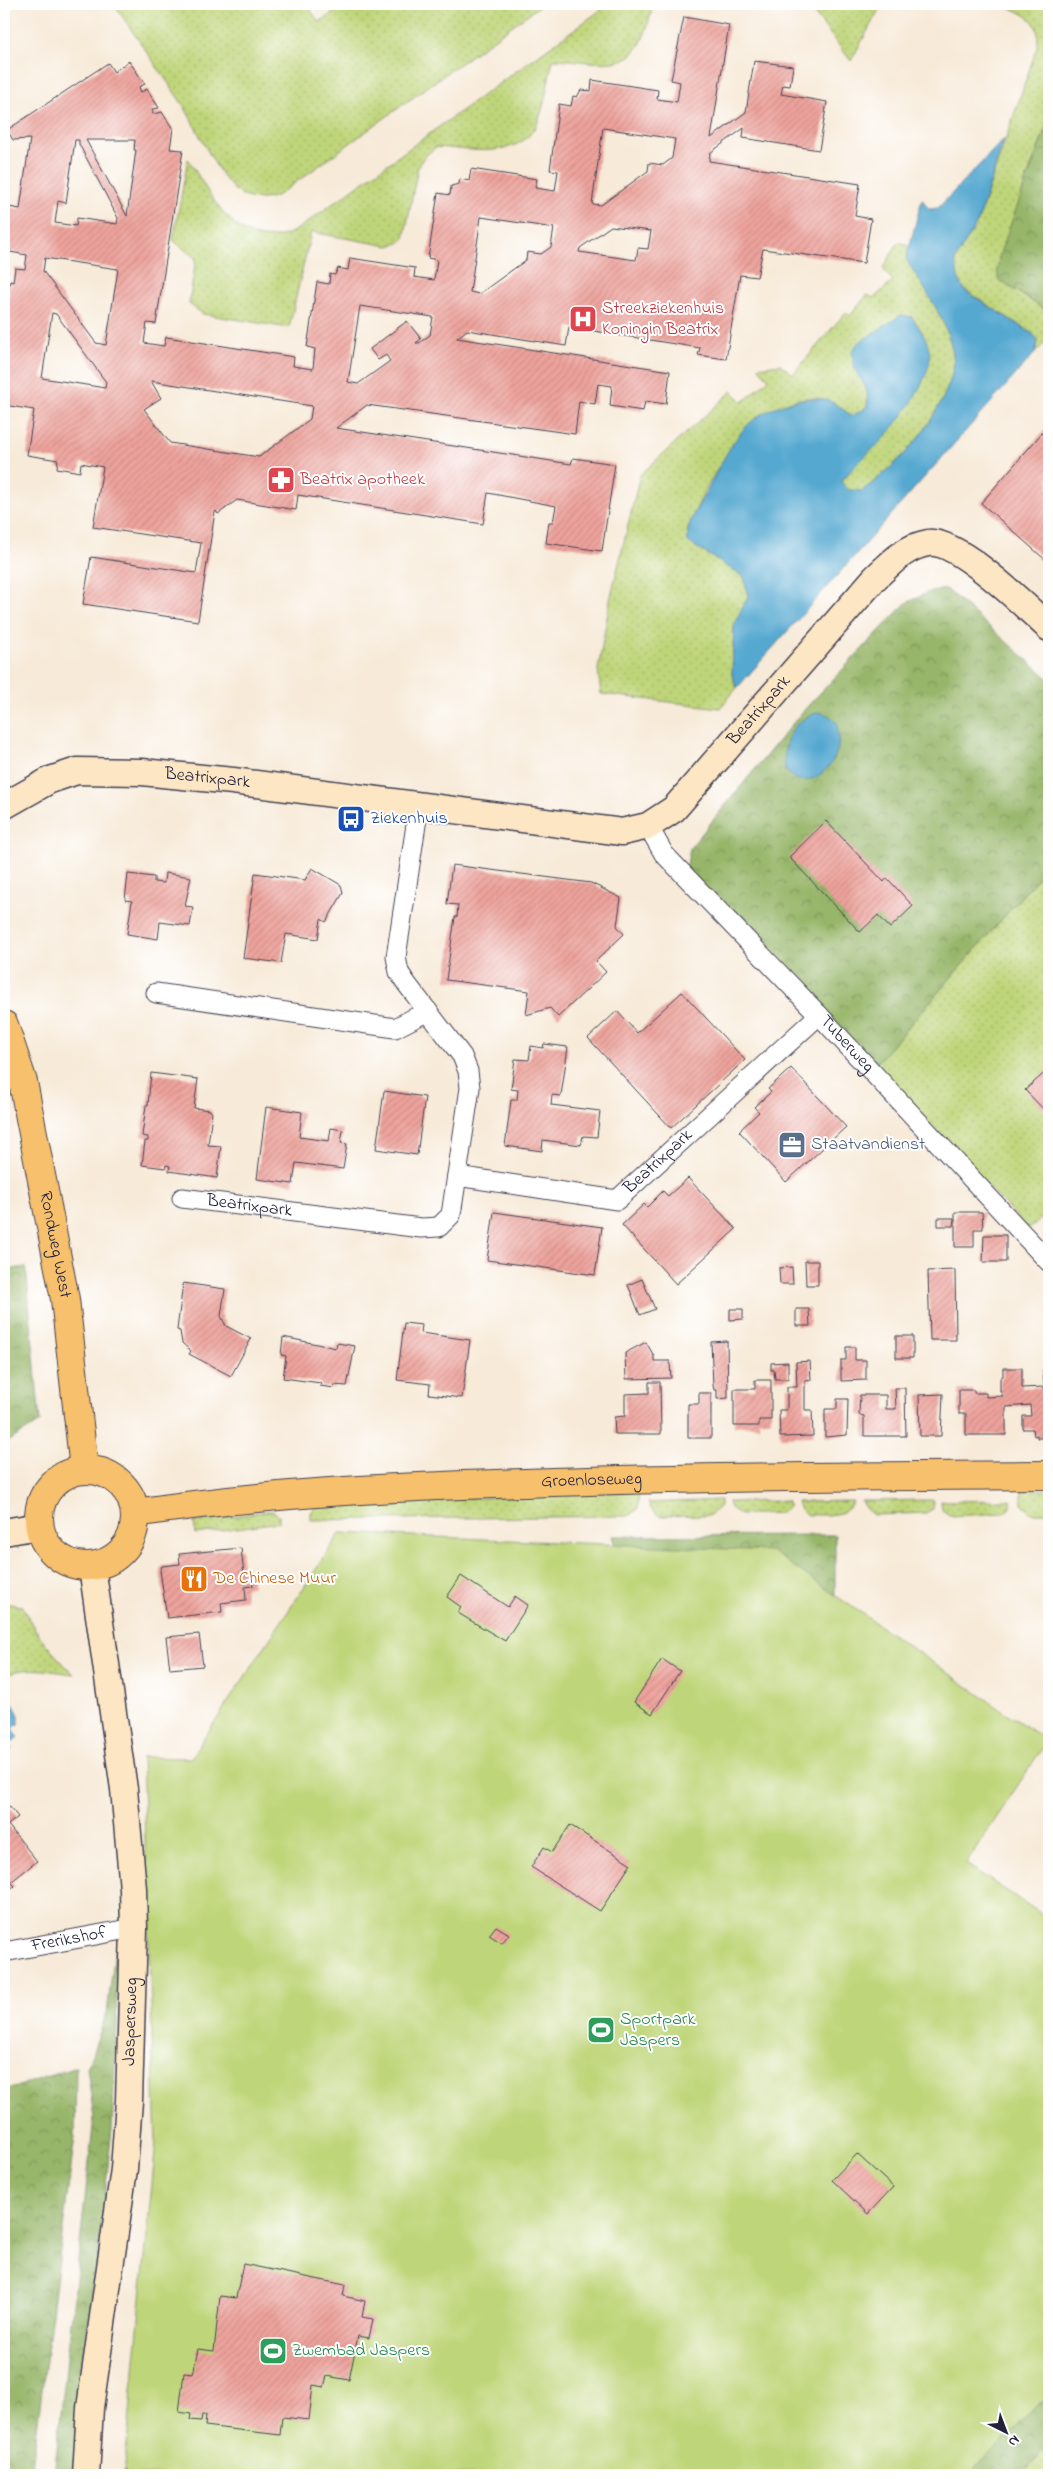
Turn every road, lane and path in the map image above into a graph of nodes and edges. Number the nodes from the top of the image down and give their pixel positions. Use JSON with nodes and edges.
{"nodes":[{"id":1,"x":1049,"y":628,"type":"edge"},
{"id":2,"x":419,"y":805,"type":"junction"},
{"id":3,"x":4,"y":806,"type":"edge"},
{"id":4,"x":648,"y":826,"type":"junction"},
{"id":5,"x":156,"y":993,"type":"dead end"},
{"id":6,"x":428,"y":1012,"type":"junction"},
{"id":7,"x":819,"y":1015,"type":"junction"},
{"id":8,"x":4,"y":1025,"type":"edge"},
{"id":9,"x":457,"y":1176,"type":"junction"},
{"id":10,"x":182,"y":1198,"type":"dead end"},
{"id":11,"x":1049,"y":1262,"type":"edge"},
{"id":12,"x":84,"y":1469,"type":"junction"},
{"id":13,"x":1049,"y":1475,"type":"edge"},
{"id":14,"x":135,"y":1513,"type":"junction"},
{"id":15,"x":39,"y":1526,"type":"junction"},
{"id":16,"x":4,"y":1532,"type":"edge"},
{"id":17,"x":92,"y":1567,"type":"junction"},
{"id":18,"x":134,"y":1928,"type":"junction"},
{"id":19,"x":4,"y":1952,"type":"edge"},
{"id":20,"x":86,"y":2475,"type":"edge"}],
"edges":[{"from":1,"to":4,"type":"street","name":"Beatrixpark"},
{"from":2,"to":3,"type":"street","name":"Beatrixpark"},
{"from":2,"to":4,"type":"street","name":"Beatrixpark"},
{"from":2,"to":6,"type":"street","name":"Beatrixpark"},
{"from":4,"to":7,"type":"street","name":"Tuberweg"},
{"from":5,"to":6,"type":"street"},
{"from":6,"to":9,"type":"street","name":"Beatrixpark"},
{"from":7,"to":9,"type":"street","name":"Beatrixpark"},
{"from":7,"to":11,"type":"street","name":"Tuberweg"},
{"from":8,"to":12,"type":"main road","name":"Rondweg West"},
{"from":9,"to":10,"type":"street","name":"Beatrixpark"},
{"from":12,"to":14,"type":"main road"},
{"from":12,"to":15,"type":"main road"},
{"from":13,"to":14,"type":"main road","name":"Groenloseweg"},
{"from":14,"to":17,"type":"main road"},
{"from":15,"to":16,"type":"street"},
{"from":15,"to":17,"type":"main road"},
{"from":17,"to":18,"type":"street","name":"Jaspersweg"},
{"from":18,"to":19,"type":"street","name":"Frerikshof"},
{"from":18,"to":20,"type":"street","name":"Jaspersweg"}]}
